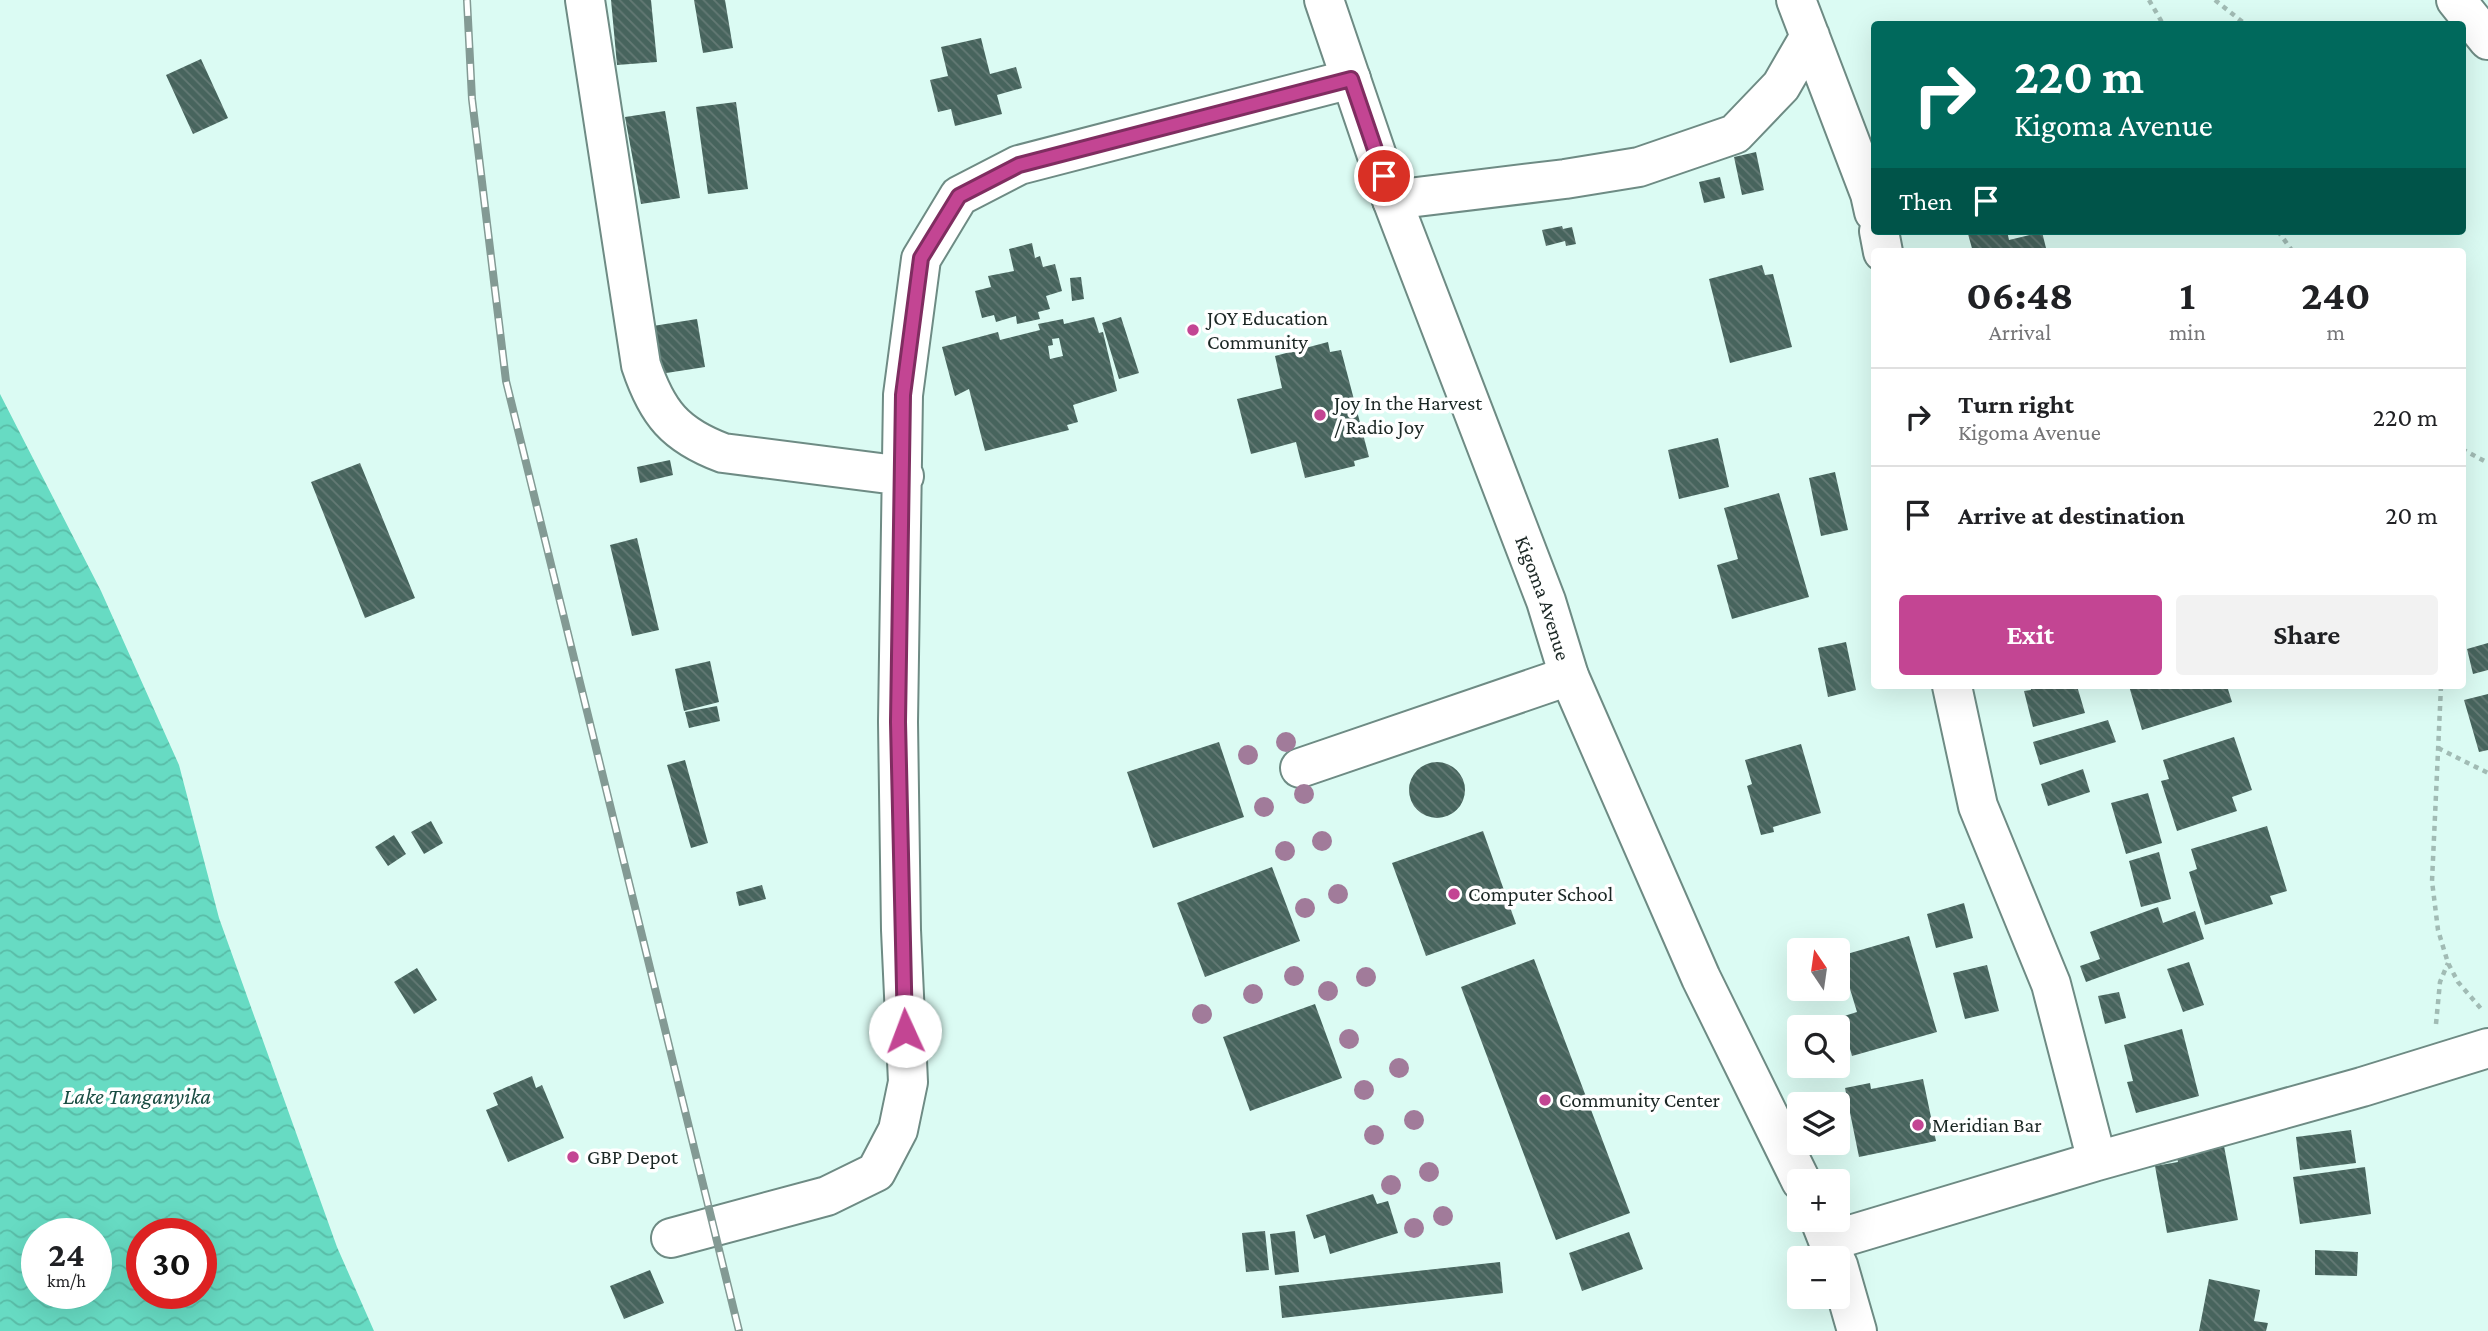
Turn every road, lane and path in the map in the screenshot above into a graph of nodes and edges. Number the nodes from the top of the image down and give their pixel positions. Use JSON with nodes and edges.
{"nodes":[{"id":1,"x":585,"y":0,"type":"edge"},
{"id":2,"x":1324,"y":0,"type":"edge"},
{"id":3,"x":1796,"y":0,"type":"edge"},
{"id":4,"x":2149,"y":0,"type":"edge"},
{"id":5,"x":2215,"y":0,"type":"edge"},
{"id":6,"x":2456,"y":0,"type":"edge"},
{"id":7,"x":2161,"y":21,"type":"edge"},
{"id":8,"x":2241,"y":21,"type":"edge"},
{"id":9,"x":1810,"y":36,"type":"junction"},
{"id":10,"x":2488,"y":40,"type":"edge"},
{"id":11,"x":1351,"y":79,"type":"junction"},
{"id":12,"x":1392,"y":200,"type":"junction"},
{"id":13,"x":1871,"y":204,"type":"edge"},
{"id":14,"x":2466,"y":451,"type":"edge"},
{"id":15,"x":2488,"y":463,"type":"edge"},
{"id":16,"x":904,"y":476,"type":"junction"},
{"id":17,"x":1569,"y":676,"type":"junction"},
{"id":18,"x":1953,"y":689,"type":"edge"},
{"id":19,"x":2441,"y":689,"type":"edge"},
{"id":20,"x":2438,"y":748,"type":"junction"},
{"id":21,"x":1300,"y":768,"type":"dead end"},
{"id":22,"x":2488,"y":773,"type":"edge"},
{"id":23,"x":2448,"y":964,"type":"junction"},
{"id":24,"x":2488,"y":1016,"type":"edge"},
{"id":25,"x":2471,"y":1053,"type":"edge"},
{"id":26,"x":2097,"y":1161,"type":"junction"},
{"id":27,"x":1795,"y":1169,"type":"edge"},
{"id":28,"x":671,"y":1238,"type":"dead end"},
{"id":29,"x":1831,"y":1246,"type":"edge"},
{"id":30,"x":1850,"y":1308,"type":"edge"},
{"id":31,"x":1857,"y":1331,"type":"edge"}],
"edges":[{"from":1,"to":16,"type":"street"},
{"from":2,"to":11,"type":"street","name":"Kigoma Avenue"},
{"from":3,"to":9,"type":"street"},
{"from":4,"to":7,"type":"path"},
{"from":5,"to":8,"type":"path"},
{"from":6,"to":10,"type":"street"},
{"from":9,"to":12,"type":"street"},
{"from":9,"to":13,"type":"street"},
{"from":11,"to":12,"type":"street","name":"Kigoma Avenue"},
{"from":11,"to":16,"type":"street"},
{"from":12,"to":17,"type":"street","name":"Kigoma Avenue"},
{"from":14,"to":15,"type":"path"},
{"from":16,"to":28,"type":"street"},
{"from":17,"to":21,"type":"street"},
{"from":17,"to":27,"type":"street","name":"Kigoma Avenue"},
{"from":18,"to":26,"type":"street"},
{"from":19,"to":20,"type":"path"},
{"from":20,"to":22,"type":"path"},
{"from":20,"to":23,"type":"path"},
{"from":23,"to":24,"type":"path"},
{"from":23,"to":25,"type":"path"},
{"from":25,"to":26,"type":"street"},
{"from":26,"to":29,"type":"street"},
{"from":30,"to":31,"type":"street"}]}
